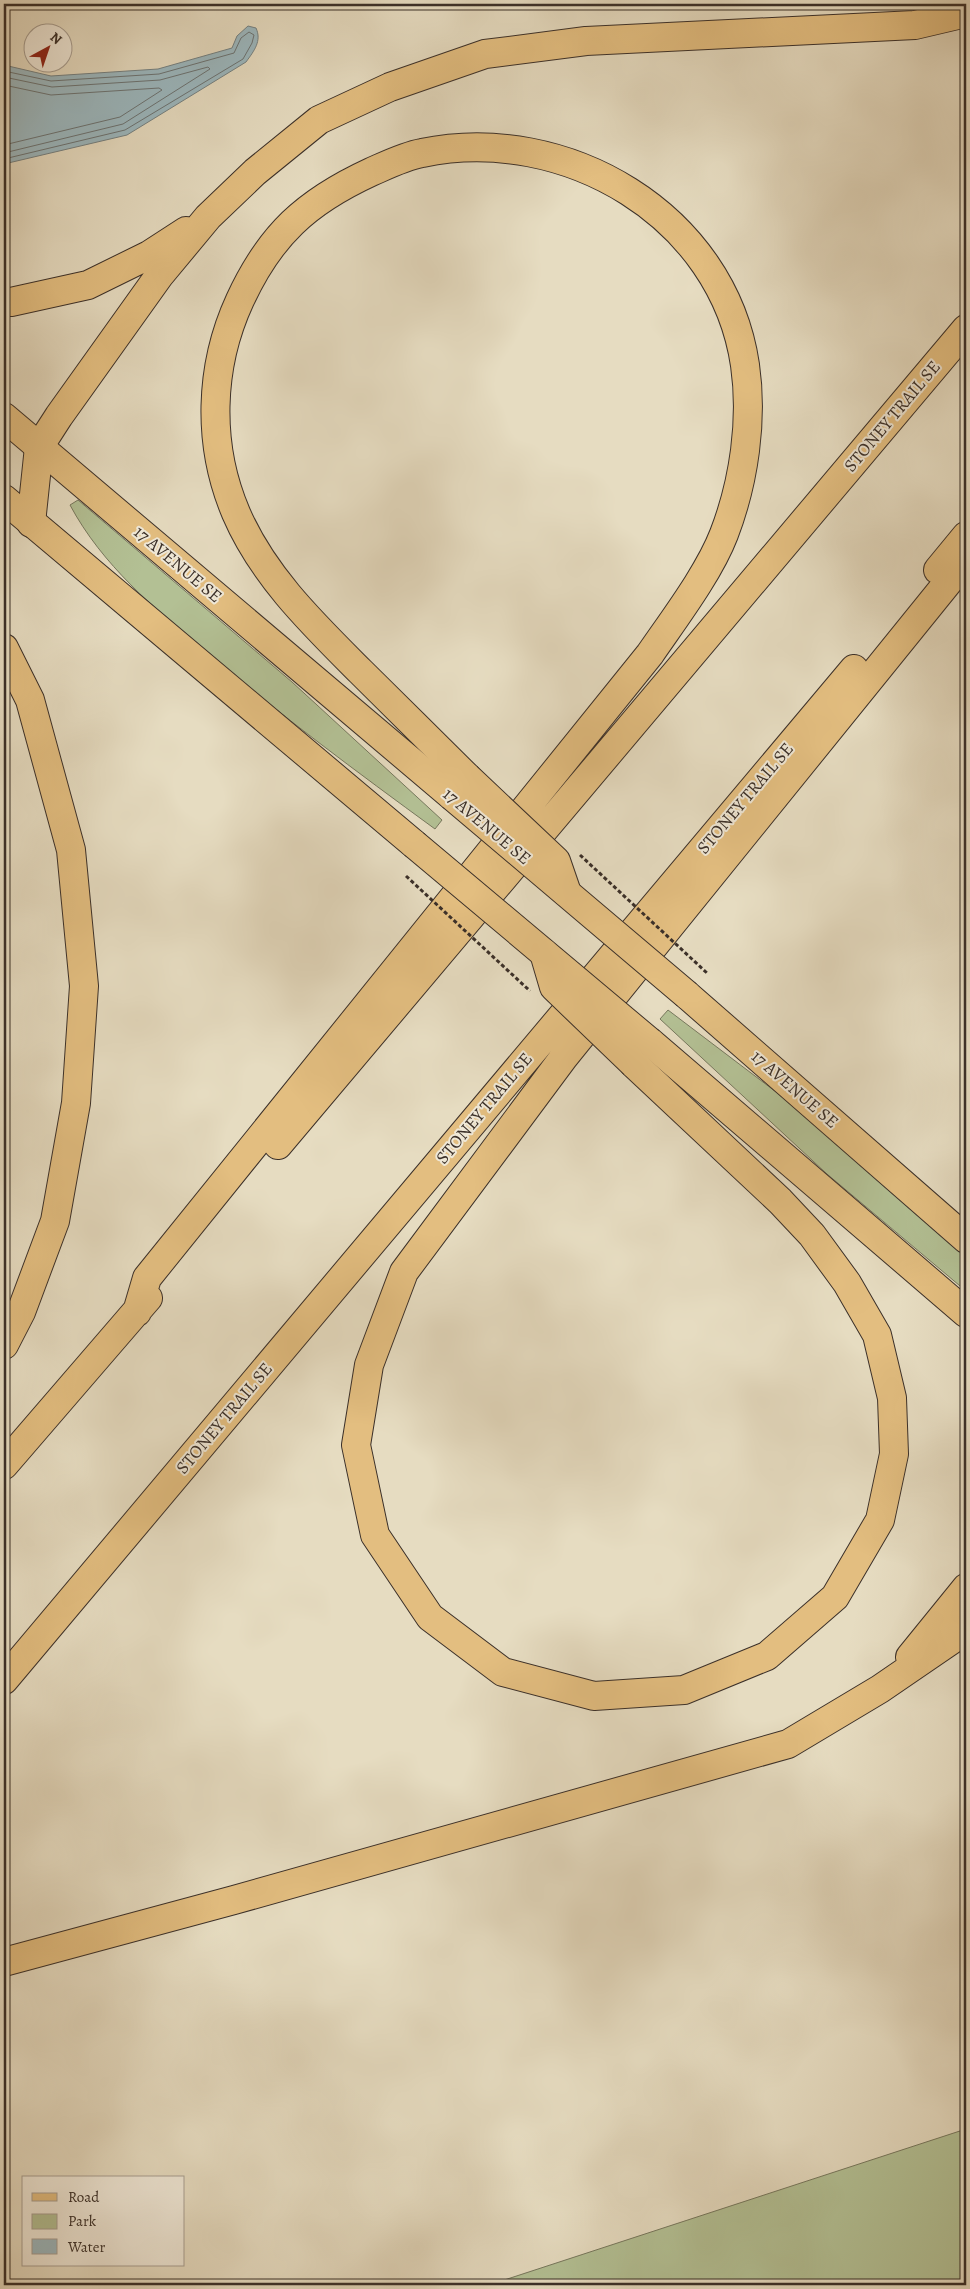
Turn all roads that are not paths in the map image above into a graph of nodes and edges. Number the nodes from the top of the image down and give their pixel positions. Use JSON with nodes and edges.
{"nodes":[{"id":1,"x":966,"y":13,"type":"edge"},
{"id":2,"x":208,"y":217,"type":"junction"},
{"id":3,"x":4,"y":302,"type":"edge"},
{"id":4,"x":966,"y":329,"type":"edge"},
{"id":5,"x":4,"y":417,"type":"edge"},
{"id":6,"x":39,"y":447,"type":"junction"},
{"id":7,"x":4,"y":499,"type":"edge"},
{"id":8,"x":31,"y":522,"type":"junction"},
{"id":9,"x":966,"y":536,"type":"edge"},
{"id":10,"x":966,"y":560,"type":"edge"},
{"id":11,"x":4,"y":648,"type":"edge"},
{"id":12,"x":459,"y":786,"type":"junction"},
{"id":13,"x":544,"y":953,"type":"junction"},
{"id":14,"x":966,"y":1238,"type":"edge"},
{"id":15,"x":137,"y":1312,"type":"junction"},
{"id":16,"x":966,"y":1313,"type":"edge"},
{"id":17,"x":4,"y":1345,"type":"edge"},
{"id":18,"x":4,"y":1465,"type":"edge"},
{"id":19,"x":966,"y":1588,"type":"edge"},
{"id":20,"x":966,"y":1630,"type":"edge"},
{"id":21,"x":4,"y":1680,"type":"edge"},
{"id":22,"x":880,"y":1690,"type":"junction"},
{"id":23,"x":4,"y":1962,"type":"edge"}],
"edges":[{"from":1,"to":2,"type":"main road"},
{"from":2,"to":3,"type":"main road"},
{"from":2,"to":6,"type":"main road"},
{"from":4,"to":15,"type":"main road","name":"STONEY TRAIL SE"},
{"from":5,"to":6,"type":"main road","name":"17 AVENUE SE"},
{"from":6,"to":8,"type":"main road"},
{"from":6,"to":12,"type":"main road","name":"17 AVENUE SE"},
{"from":7,"to":8,"type":"main road"},
{"from":8,"to":13,"type":"main road","bridge":true},
{"from":9,"to":21,"type":"main road","name":"STONEY TRAIL SE"},
{"from":10,"to":13,"type":"main road","bridge":true},
{"from":11,"to":17,"type":"main road"},
{"from":12,"to":14,"type":"main road","name":"17 AVENUE SE","bridge":true},
{"from":12,"to":15,"type":"main road"},
{"from":13,"to":16,"type":"main road","bridge":true},
{"from":15,"to":18,"type":"main road","name":"STONEY TRAIL SE"},
{"from":19,"to":22,"type":"main road"},
{"from":20,"to":22,"type":"main road"},
{"from":22,"to":23,"type":"main road"}]}
